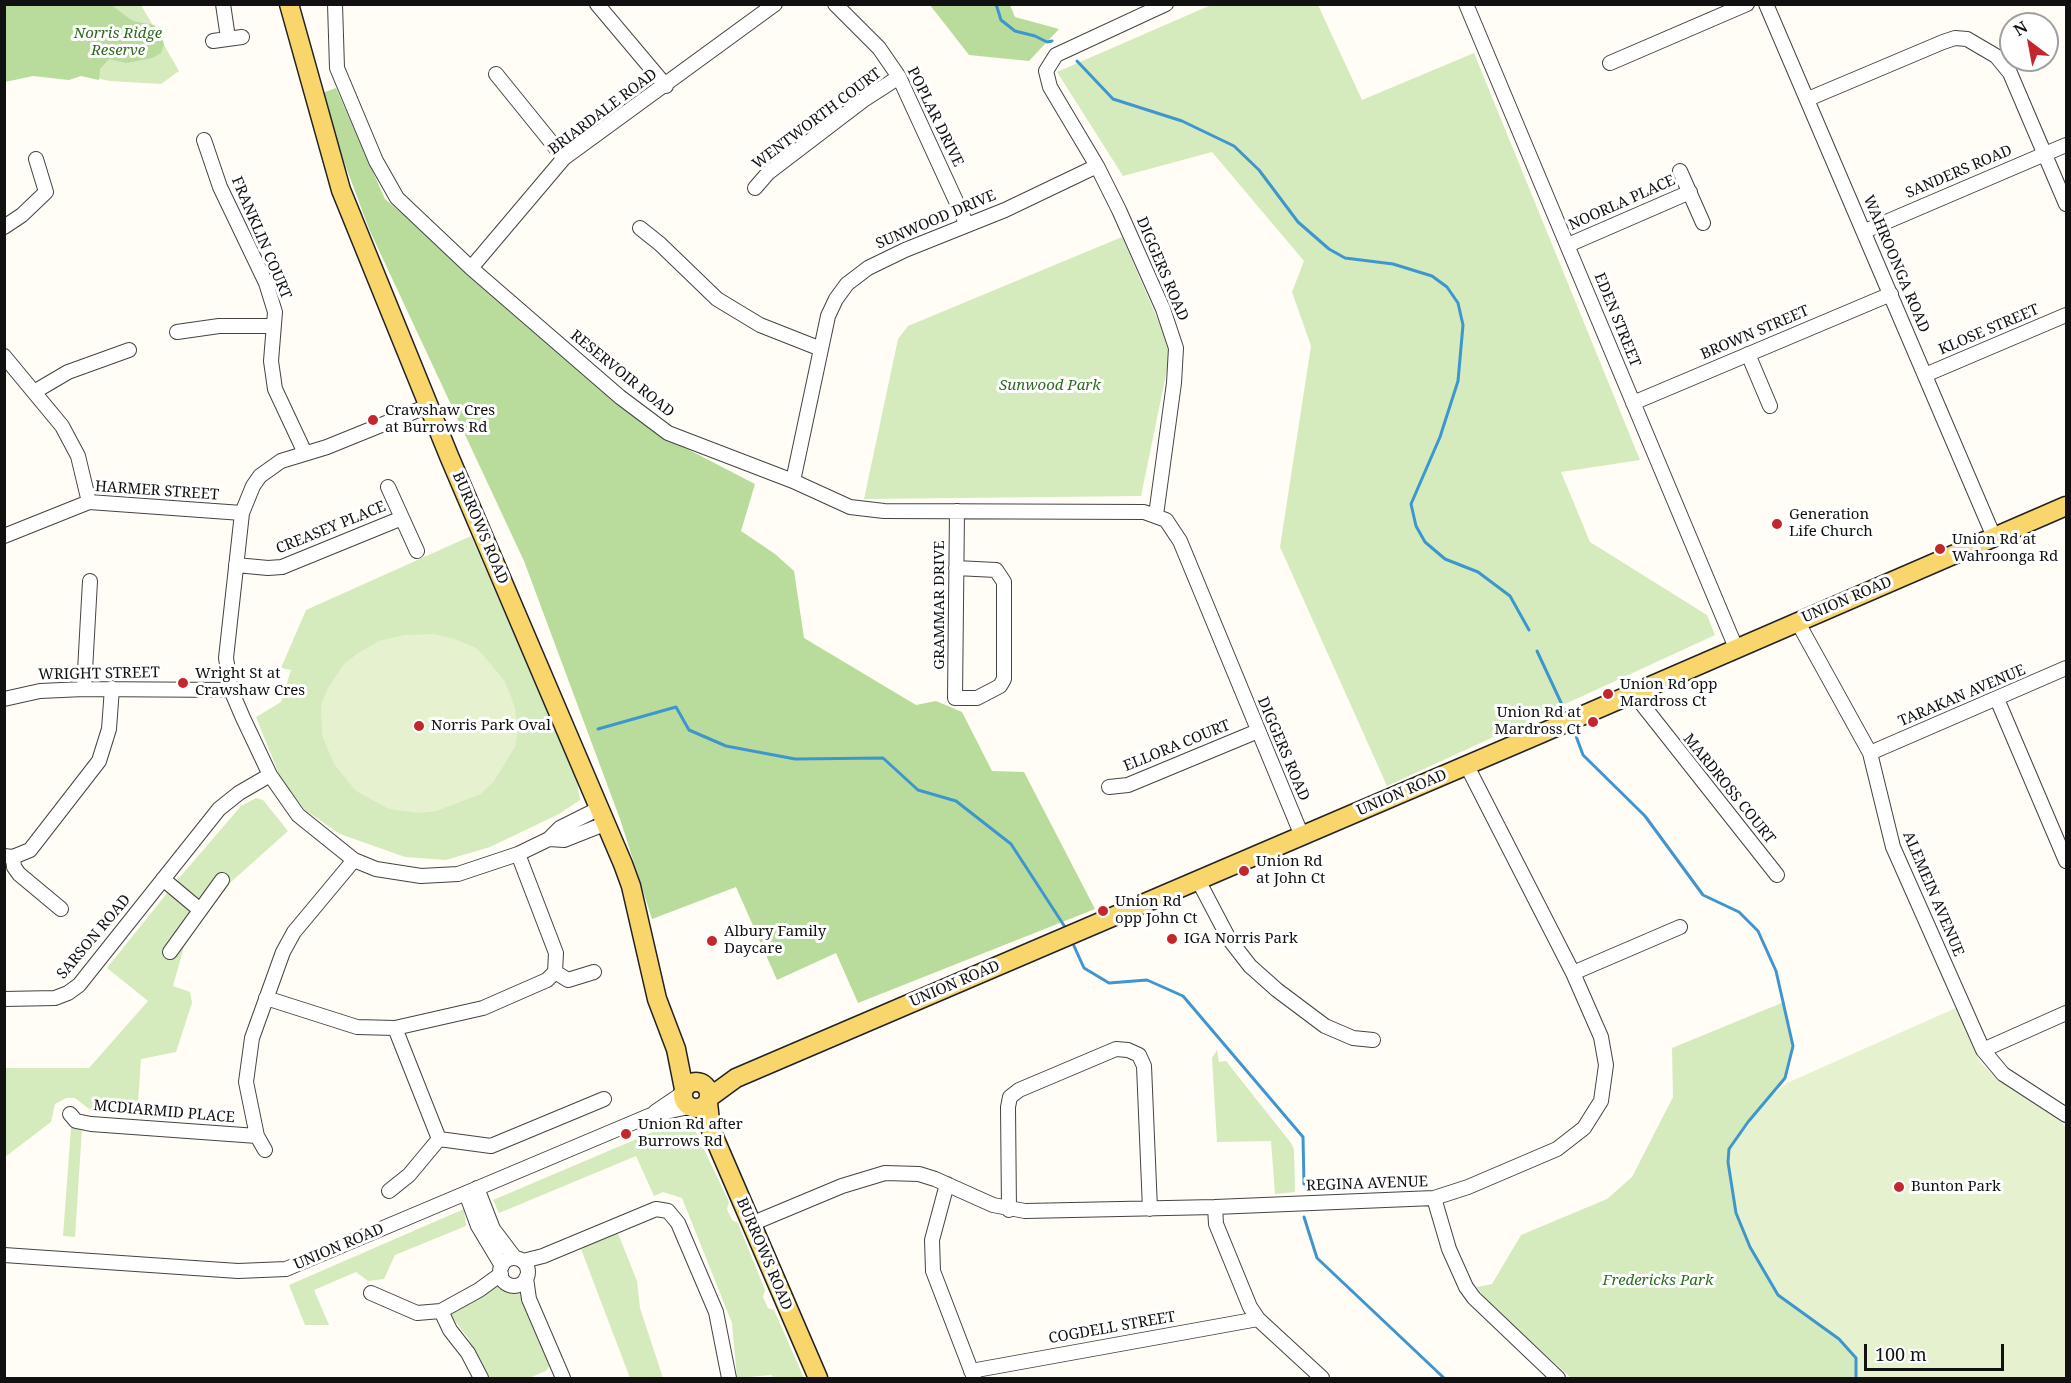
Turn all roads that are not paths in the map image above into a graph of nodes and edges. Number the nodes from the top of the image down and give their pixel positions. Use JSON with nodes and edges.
{"nodes":[{"id":1,"x":223,"y":4,"type":"edge"},
{"id":2,"x":289,"y":4,"type":"edge"},
{"id":3,"x":335,"y":4,"type":"edge"},
{"id":4,"x":597,"y":4,"type":"edge"},
{"id":5,"x":776,"y":4,"type":"edge"},
{"id":6,"x":835,"y":4,"type":"edge"},
{"id":7,"x":1166,"y":4,"type":"edge"},
{"id":8,"x":1466,"y":4,"type":"edge"},
{"id":9,"x":1747,"y":4,"type":"edge"},
{"id":10,"x":1766,"y":4,"type":"edge"},
{"id":11,"x":213,"y":41,"type":"dead end"},
{"id":12,"x":1610,"y":63,"type":"dead end"},
{"id":13,"x":496,"y":74,"type":"dead end"},
{"id":14,"x":899,"y":77,"type":"junction"},
{"id":15,"x":666,"y":86,"type":"junction"},
{"id":16,"x":1808,"y":99,"type":"junction"},
{"id":17,"x":204,"y":140,"type":"dead end"},
{"id":18,"x":2067,"y":145,"type":"edge"},
{"id":19,"x":2045,"y":153,"type":"junction"},
{"id":20,"x":564,"y":158,"type":"junction"},
{"id":21,"x":36,"y":159,"type":"dead end"},
{"id":22,"x":1097,"y":166,"type":"junction"},
{"id":23,"x":1680,"y":171,"type":"dead end"},
{"id":24,"x":755,"y":188,"type":"dead end"},
{"id":25,"x":1690,"y":192,"type":"junction"},
{"id":26,"x":2067,"y":204,"type":"edge"},
{"id":27,"x":1703,"y":223,"type":"dead end"},
{"id":28,"x":968,"y":225,"type":"junction"},
{"id":29,"x":4,"y":227,"type":"edge"},
{"id":30,"x":640,"y":228,"type":"dead end"},
{"id":31,"x":1864,"y":231,"type":"junction"},
{"id":32,"x":1568,"y":245,"type":"junction"},
{"id":33,"x":471,"y":268,"type":"junction"},
{"id":34,"x":1891,"y":294,"type":"junction"},
{"id":35,"x":2067,"y":315,"type":"edge"},
{"id":36,"x":274,"y":326,"type":"junction"},
{"id":37,"x":177,"y":332,"type":"dead end"},
{"id":38,"x":821,"y":349,"type":"junction"},
{"id":39,"x":129,"y":350,"type":"dead end"},
{"id":40,"x":1748,"y":354,"type":"junction"},
{"id":41,"x":4,"y":356,"type":"edge"},
{"id":42,"x":17,"y":371,"type":"junction"},
{"id":43,"x":1925,"y":375,"type":"junction"},
{"id":44,"x":4,"y":380,"type":"edge"},
{"id":45,"x":34,"y":392,"type":"junction"},
{"id":46,"x":1633,"y":403,"type":"junction"},
{"id":47,"x":428,"y":406,"type":"junction"},
{"id":48,"x":1770,"y":406,"type":"dead end"},
{"id":49,"x":304,"y":453,"type":"junction"},
{"id":50,"x":793,"y":481,"type":"junction"},
{"id":51,"x":388,"y":487,"type":"dead end"},
{"id":52,"x":89,"y":502,"type":"junction"},
{"id":53,"x":2067,"y":506,"type":"edge"},
{"id":54,"x":957,"y":511,"type":"junction"},
{"id":55,"x":242,"y":513,"type":"junction"},
{"id":56,"x":1150,"y":514,"type":"junction"},
{"id":57,"x":402,"y":518,"type":"junction"},
{"id":58,"x":4,"y":536,"type":"edge"},
{"id":59,"x":1994,"y":537,"type":"junction"},
{"id":60,"x":417,"y":552,"type":"dead end"},
{"id":61,"x":236,"y":565,"type":"junction"},
{"id":62,"x":956,"y":568,"type":"junction"},
{"id":63,"x":90,"y":581,"type":"dead end"},
{"id":64,"x":1797,"y":621,"type":"junction"},
{"id":65,"x":1736,"y":648,"type":"junction"},
{"id":66,"x":2067,"y":668,"type":"edge"},
{"id":67,"x":112,"y":688,"type":"junction"},
{"id":68,"x":84,"y":689,"type":"junction"},
{"id":69,"x":231,"y":690,"type":"junction"},
{"id":70,"x":1634,"y":694,"type":"junction"},
{"id":71,"x":4,"y":699,"type":"edge"},
{"id":72,"x":1997,"y":699,"type":"junction"},
{"id":73,"x":1258,"y":731,"type":"junction"},
{"id":74,"x":1870,"y":753,"type":"junction"},
{"id":75,"x":1467,"y":766,"type":"junction"},
{"id":76,"x":270,"y":775,"type":"junction"},
{"id":77,"x":1108,"y":788,"type":"dead end"},
{"id":78,"x":604,"y":816,"type":"junction"},
{"id":79,"x":1302,"y":836,"type":"junction"},
{"id":80,"x":518,"y":854,"type":"junction"},
{"id":81,"x":9,"y":857,"type":"edge"},
{"id":82,"x":354,"y":861,"type":"junction"},
{"id":83,"x":2067,"y":861,"type":"edge"},
{"id":84,"x":1777,"y":875,"type":"dead end"},
{"id":85,"x":163,"y":879,"type":"junction"},
{"id":86,"x":222,"y":880,"type":"dead end"},
{"id":87,"x":1198,"y":880,"type":"junction"},
{"id":88,"x":61,"y":909,"type":"dead end"},
{"id":89,"x":200,"y":910,"type":"junction"},
{"id":90,"x":1680,"y":927,"type":"dead end"},
{"id":91,"x":170,"y":952,"type":"dead end"},
{"id":92,"x":555,"y":972,"type":"junction"},
{"id":93,"x":594,"y":972,"type":"dead end"},
{"id":94,"x":1573,"y":973,"type":"junction"},
{"id":95,"x":266,"y":998,"type":"junction"},
{"id":96,"x":4,"y":999,"type":"edge"},
{"id":97,"x":2067,"y":1013,"type":"edge"},
{"id":98,"x":395,"y":1028,"type":"junction"},
{"id":99,"x":1373,"y":1040,"type":"dead end"},
{"id":100,"x":1983,"y":1050,"type":"junction"},
{"id":101,"x":696,"y":1095,"type":"junction"},
{"id":102,"x":604,"y":1099,"type":"dead end"},
{"id":103,"x":70,"y":1114,"type":"dead end"},
{"id":104,"x":2067,"y":1114,"type":"edge"},
{"id":105,"x":257,"y":1136,"type":"junction"},
{"id":106,"x":439,"y":1139,"type":"junction"},
{"id":107,"x":265,"y":1150,"type":"dead end"},
{"id":108,"x":947,"y":1184,"type":"junction"},
{"id":109,"x":389,"y":1191,"type":"dead end"},
{"id":110,"x":471,"y":1191,"type":"junction"},
{"id":111,"x":1434,"y":1198,"type":"junction"},
{"id":112,"x":1215,"y":1207,"type":"junction"},
{"id":113,"x":1150,"y":1209,"type":"junction"},
{"id":114,"x":1009,"y":1210,"type":"junction"},
{"id":115,"x":751,"y":1224,"type":"junction"},
{"id":116,"x":4,"y":1255,"type":"edge"},
{"id":117,"x":514,"y":1272,"type":"junction"},
{"id":118,"x":371,"y":1293,"type":"dead end"},
{"id":119,"x":441,"y":1311,"type":"junction"},
{"id":120,"x":1258,"y":1319,"type":"junction"},
{"id":121,"x":973,"y":1375,"type":"edge"},
{"id":122,"x":481,"y":1378,"type":"edge"},
{"id":123,"x":562,"y":1378,"type":"edge"},
{"id":124,"x":729,"y":1378,"type":"edge"},
{"id":125,"x":818,"y":1378,"type":"edge"},
{"id":126,"x":1322,"y":1378,"type":"edge"},
{"id":127,"x":1558,"y":1378,"type":"edge"}],
"edges":[{"from":1,"to":11,"type":"street"},
{"from":2,"to":47,"type":"main road","name":"BURROWS ROAD"},
{"from":3,"to":33,"type":"street","name":"RESERVOIR ROAD"},
{"from":4,"to":15,"type":"street"},
{"from":5,"to":15,"type":"street","name":"BRIARDALE ROAD"},
{"from":6,"to":14,"type":"street","name":"POPLAR DRIVE"},
{"from":7,"to":22,"type":"street","name":"DIGGERS ROAD"},
{"from":8,"to":32,"type":"street","name":"EDEN STREET"},
{"from":9,"to":12,"type":"street"},
{"from":10,"to":16,"type":"street","name":"WAHROONGA ROAD"},
{"from":13,"to":20,"type":"street"},
{"from":14,"to":24,"type":"street","name":"WENTWORTH COURT"},
{"from":14,"to":28,"type":"street","name":"POPLAR DRIVE"},
{"from":15,"to":20,"type":"street","name":"BRIARDALE ROAD"},
{"from":16,"to":19,"type":"street"},
{"from":16,"to":31,"type":"street","name":"WAHROONGA ROAD"},
{"from":17,"to":36,"type":"street","name":"FRANKLIN COURT"},
{"from":18,"to":19,"type":"street","name":"SANDERS ROAD"},
{"from":19,"to":26,"type":"street"},
{"from":19,"to":31,"type":"street","name":"SANDERS ROAD"},
{"from":20,"to":33,"type":"street","name":"BRIARDALE ROAD"},
{"from":21,"to":29,"type":"street"},
{"from":22,"to":28,"type":"street","name":"SUNWOOD DRIVE"},
{"from":22,"to":56,"type":"street","name":"DIGGERS ROAD"},
{"from":23,"to":25,"type":"street","name":"NOORLA PLACE"},
{"from":25,"to":27,"type":"street","name":"NOORLA PLACE"},
{"from":25,"to":32,"type":"street","name":"NOORLA PLACE"},
{"from":28,"to":38,"type":"street","name":"SUNWOOD DRIVE"},
{"from":30,"to":38,"type":"street"},
{"from":31,"to":34,"type":"street","name":"WAHROONGA ROAD"},
{"from":32,"to":46,"type":"street","name":"EDEN STREET"},
{"from":33,"to":50,"type":"street","name":"RESERVOIR ROAD"},
{"from":34,"to":40,"type":"street","name":"BROWN STREET"},
{"from":34,"to":43,"type":"street","name":"WAHROONGA ROAD"},
{"from":35,"to":43,"type":"street","name":"KLOSE STREET"},
{"from":36,"to":37,"type":"street"},
{"from":36,"to":49,"type":"street","name":"FRANKLIN COURT"},
{"from":38,"to":50,"type":"street","name":"SUNWOOD DRIVE"},
{"from":39,"to":45,"type":"street"},
{"from":40,"to":46,"type":"street","name":"BROWN STREET"},
{"from":40,"to":48,"type":"street"},
{"from":41,"to":42,"type":"street"},
{"from":42,"to":44,"type":"street"},
{"from":42,"to":45,"type":"street"},
{"from":43,"to":59,"type":"street","name":"WAHROONGA ROAD"},
{"from":45,"to":52,"type":"street"},
{"from":46,"to":65,"type":"street","name":"EDEN STREET"},
{"from":47,"to":49,"type":"street"},
{"from":47,"to":78,"type":"main road","name":"BURROWS ROAD"},
{"from":49,"to":55,"type":"street"},
{"from":50,"to":54,"type":"street","name":"RESERVOIR ROAD"},
{"from":51,"to":57,"type":"street","name":"CREASEY PLACE"},
{"from":52,"to":55,"type":"street","name":"HARMER STREET"},
{"from":52,"to":58,"type":"street","name":"HARMER STREET"},
{"from":53,"to":59,"type":"main road","name":"UNION ROAD"},
{"from":54,"to":56,"type":"street","name":"RESERVOIR ROAD"},
{"from":54,"to":62,"type":"street","name":"GRAMMAR DRIVE"},
{"from":55,"to":61,"type":"street"},
{"from":56,"to":73,"type":"street","name":"DIGGERS ROAD"},
{"from":57,"to":60,"type":"street","name":"CREASEY PLACE"},
{"from":57,"to":61,"type":"street","name":"CREASEY PLACE"},
{"from":59,"to":64,"type":"main road","name":"UNION ROAD"},
{"from":61,"to":69,"type":"street"},
{"from":62,"to":62,"type":"street","name":"GRAMMAR DRIVE"},
{"from":63,"to":68,"type":"street"},
{"from":64,"to":65,"type":"main road","name":"UNION ROAD"},
{"from":64,"to":74,"type":"street","name":"ALEMEIN AVENUE"},
{"from":65,"to":70,"type":"main road","name":"UNION ROAD"},
{"from":66,"to":72,"type":"street","name":"TARAKAN AVENUE"},
{"from":67,"to":68,"type":"street","name":"WRIGHT STREET"},
{"from":67,"to":69,"type":"street","name":"WRIGHT STREET"},
{"from":67,"to":81,"type":"street"},
{"from":68,"to":71,"type":"street","name":"WRIGHT STREET"},
{"from":69,"to":76,"type":"street"},
{"from":70,"to":75,"type":"main road","name":"UNION ROAD"},
{"from":70,"to":84,"type":"street","name":"MARDROSS COURT"},
{"from":72,"to":74,"type":"street","name":"TARAKAN AVENUE"},
{"from":72,"to":83,"type":"street"},
{"from":73,"to":77,"type":"street","name":"ELLORA COURT"},
{"from":73,"to":79,"type":"street","name":"DIGGERS ROAD"},
{"from":74,"to":100,"type":"street","name":"ALEMEIN AVENUE"},
{"from":75,"to":79,"type":"main road","name":"UNION ROAD"},
{"from":75,"to":94,"type":"street","name":"REGINA AVENUE"},
{"from":76,"to":82,"type":"street"},
{"from":76,"to":85,"type":"street","name":"SARSON ROAD"},
{"from":78,"to":80,"type":"street"},
{"from":78,"to":101,"type":"main road","name":"BURROWS ROAD"},
{"from":79,"to":87,"type":"main road","name":"UNION ROAD"},
{"from":80,"to":82,"type":"street"},
{"from":80,"to":92,"type":"street"},
{"from":81,"to":88,"type":"street"},
{"from":82,"to":95,"type":"street"},
{"from":85,"to":89,"type":"street"},
{"from":85,"to":96,"type":"street","name":"SARSON ROAD"},
{"from":86,"to":89,"type":"street"},
{"from":87,"to":99,"type":"street"},
{"from":87,"to":101,"type":"main road","name":"UNION ROAD"},
{"from":89,"to":91,"type":"street"},
{"from":90,"to":94,"type":"street"},
{"from":92,"to":93,"type":"street"},
{"from":92,"to":98,"type":"street"},
{"from":94,"to":111,"type":"street","name":"REGINA AVENUE"},
{"from":95,"to":98,"type":"street"},
{"from":95,"to":105,"type":"street"},
{"from":97,"to":100,"type":"street"},
{"from":98,"to":106,"type":"street"},
{"from":100,"to":104,"type":"street","name":"ALEMEIN AVENUE"},
{"from":101,"to":110,"type":"street","name":"UNION ROAD"},
{"from":101,"to":115,"type":"main road","name":"BURROWS ROAD"},
{"from":102,"to":106,"type":"street"},
{"from":103,"to":105,"type":"street","name":"MCDIARMID PLACE"},
{"from":105,"to":107,"type":"street"},
{"from":106,"to":109,"type":"street"},
{"from":108,"to":114,"type":"street","name":"REGINA AVENUE"},
{"from":108,"to":115,"type":"street","name":"REGINA AVENUE"},
{"from":108,"to":121,"type":"street"},
{"from":110,"to":116,"type":"street","name":"UNION ROAD"},
{"from":110,"to":117,"type":"street"},
{"from":111,"to":112,"type":"street","name":"REGINA AVENUE"},
{"from":111,"to":127,"type":"street"},
{"from":112,"to":113,"type":"street","name":"REGINA AVENUE"},
{"from":112,"to":120,"type":"street"},
{"from":113,"to":114,"type":"street","name":"REGINA AVENUE"},
{"from":113,"to":114,"type":"street"},
{"from":115,"to":125,"type":"main road","name":"BURROWS ROAD"},
{"from":117,"to":119,"type":"street"},
{"from":117,"to":123,"type":"street"},
{"from":117,"to":124,"type":"street"},
{"from":118,"to":119,"type":"street"},
{"from":119,"to":122,"type":"street"},
{"from":120,"to":121,"type":"street","name":"COGDELL STREET"},
{"from":120,"to":126,"type":"street"}]}
